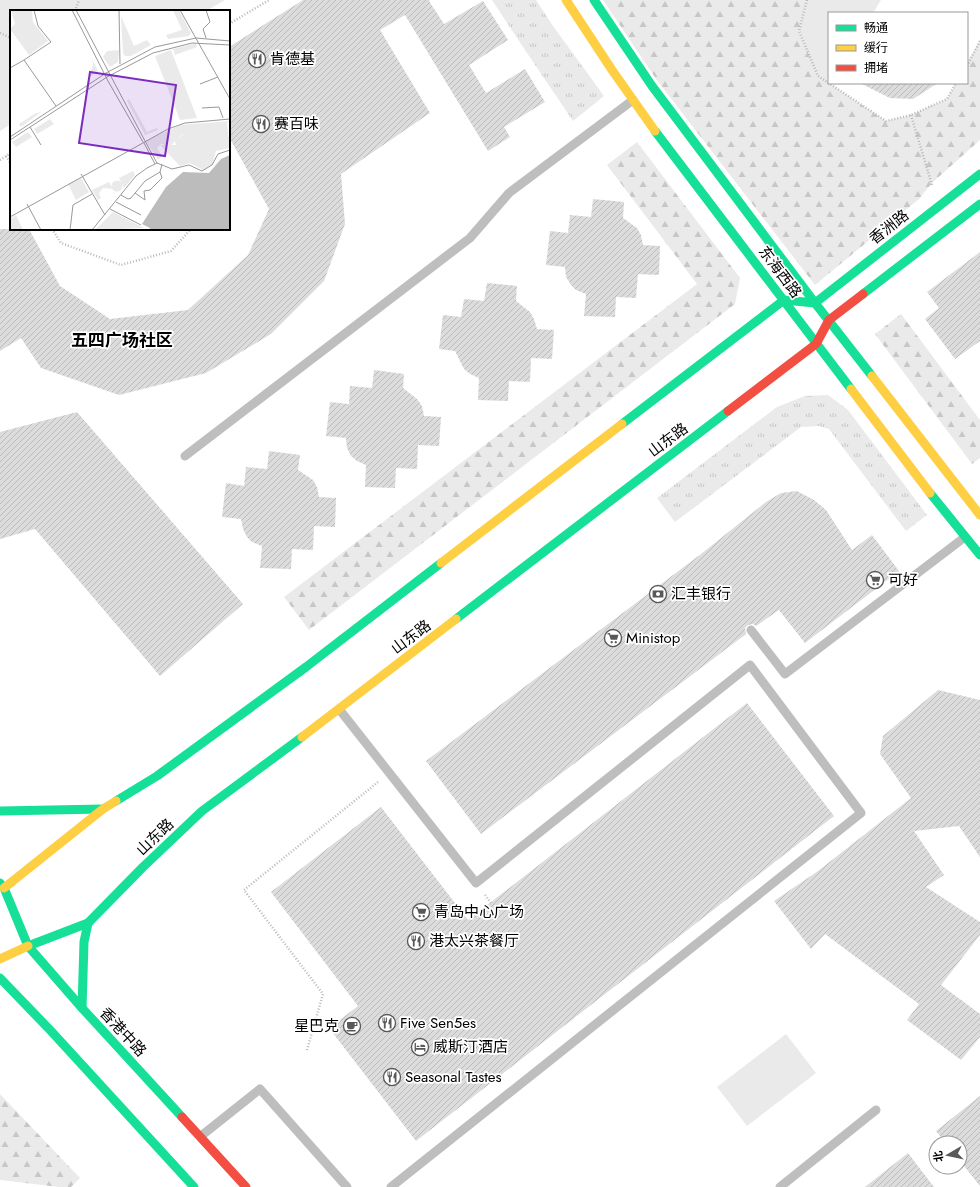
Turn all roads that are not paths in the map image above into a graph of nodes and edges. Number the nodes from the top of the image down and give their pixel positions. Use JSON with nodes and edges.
{"nodes":[{"id":1,"x":566,"y":0,"type":"edge"},
{"id":2,"x":594,"y":0,"type":"edge"},
{"id":3,"x":633,"y":100,"type":"junction"},
{"id":4,"x":980,"y":174,"type":"edge"},
{"id":5,"x":980,"y":204,"type":"edge"},
{"id":6,"x":784,"y":300,"type":"junction"},
{"id":7,"x":815,"y":303,"type":"junction"},
{"id":8,"x":829,"y":320,"type":"junction"},
{"id":9,"x":816,"y":344,"type":"junction"},
{"id":10,"x":185,"y":456,"type":"dead end"},
{"id":11,"x":980,"y":515,"type":"edge"},
{"id":12,"x":965,"y":537,"type":"junction"},
{"id":13,"x":980,"y":555,"type":"edge"},
{"id":14,"x":751,"y":630,"type":"dead end"},
{"id":15,"x":339,"y":709,"type":"junction"},
{"id":16,"x":103,"y":809,"type":"junction"},
{"id":17,"x":0,"y":811,"type":"edge"},
{"id":18,"x":1,"y":887,"type":"edge"},
{"id":19,"x":88,"y":923,"type":"junction"},
{"id":20,"x":28,"y":946,"type":"junction"},
{"id":21,"x":0,"y":959,"type":"edge"},
{"id":22,"x":0,"y":978,"type":"edge"},
{"id":23,"x":82,"y":1008,"type":"junction"},
{"id":24,"x":876,"y":1110,"type":"dead end"},
{"id":25,"x":201,"y":1136,"type":"junction"},
{"id":26,"x":194,"y":1187,"type":"edge"},
{"id":27,"x":246,"y":1187,"type":"edge"},
{"id":28,"x":347,"y":1187,"type":"edge"},
{"id":29,"x":391,"y":1187,"type":"edge"},
{"id":30,"x":780,"y":1187,"type":"edge"}],
"edges":[{"from":1,"to":3,"type":"main road","name":"东海西路"},
{"from":2,"to":7,"type":"main road","name":"东海西路"},
{"from":3,"to":6,"type":"main road","name":"东海西路"},
{"from":3,"to":10,"type":"lane"},
{"from":4,"to":7,"type":"main road","name":"香洲路"},
{"from":5,"to":8,"type":"main road"},
{"from":6,"to":7,"type":"main road"},
{"from":6,"to":9,"type":"main road","name":"东海西路"},
{"from":6,"to":16,"type":"main road"},
{"from":7,"to":8,"type":"main road","name":"东海西路"},
{"from":8,"to":9,"type":"main road","name":"山东路"},
{"from":8,"to":11,"type":"main road","name":"东海西路"},
{"from":9,"to":12,"type":"main road","name":"东海西路"},
{"from":9,"to":15,"type":"main road","name":"山东路"},
{"from":12,"to":13,"type":"main road","name":"东海西路"},
{"from":12,"to":14,"type":"lane"},
{"from":15,"to":19,"type":"main road","name":"山东路"},
{"from":15,"to":29,"type":"lane"},
{"from":16,"to":17,"type":"main road"},
{"from":16,"to":18,"type":"main road"},
{"from":18,"to":20,"type":"main road","name":"香港中路"},
{"from":19,"to":20,"type":"main road","name":"山东路"},
{"from":19,"to":23,"type":"main road"},
{"from":20,"to":21,"type":"main road","name":"山东路"},
{"from":20,"to":23,"type":"main road","name":"香港中路"},
{"from":22,"to":26,"type":"main road"},
{"from":23,"to":25,"type":"main road","name":"香港中路"},
{"from":24,"to":30,"type":"lane"},
{"from":25,"to":27,"type":"main road","name":"香港中路"},
{"from":25,"to":28,"type":"lane"}]}
